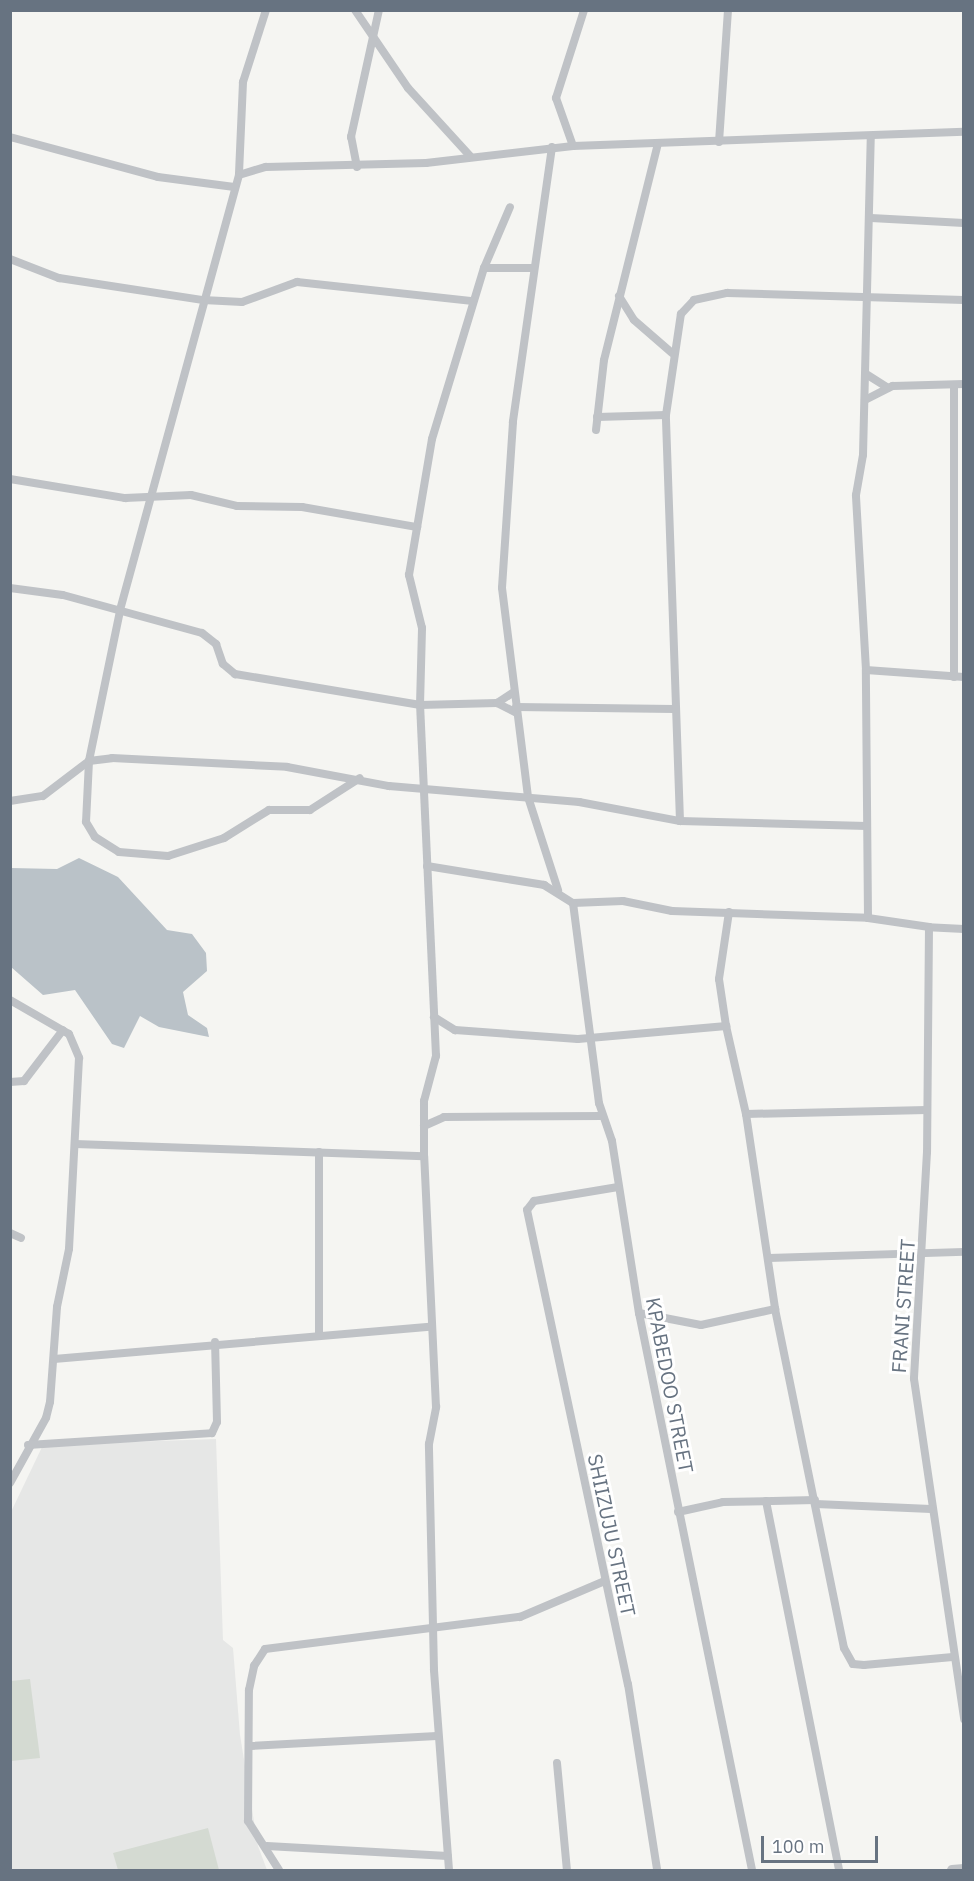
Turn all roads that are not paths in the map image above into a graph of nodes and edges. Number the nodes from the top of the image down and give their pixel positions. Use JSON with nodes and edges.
{"nodes":[{"id":1,"x":266,"y":10,"type":"edge"},
{"id":2,"x":355,"y":10,"type":"edge"},
{"id":3,"x":379,"y":10,"type":"edge"},
{"id":4,"x":584,"y":10,"type":"edge"},
{"id":5,"x":728,"y":10,"type":"edge"},
{"id":6,"x":373,"y":33,"type":"junction"},
{"id":7,"x":963,"y":132,"type":"edge"},
{"id":8,"x":10,"y":137,"type":"edge"},
{"id":9,"x":872,"y":138,"type":"junction"},
{"id":10,"x":719,"y":142,"type":"junction"},
{"id":11,"x":658,"y":144,"type":"junction"},
{"id":12,"x":573,"y":146,"type":"junction"},
{"id":13,"x":552,"y":147,"type":"junction"},
{"id":14,"x":470,"y":156,"type":"junction"},
{"id":15,"x":357,"y":167,"type":"junction"},
{"id":16,"x":239,"y":175,"type":"junction"},
{"id":17,"x":234,"y":187,"type":"junction"},
{"id":18,"x":510,"y":207,"type":"dead end"},
{"id":19,"x":871,"y":218,"type":"junction"},
{"id":20,"x":963,"y":223,"type":"edge"},
{"id":21,"x":10,"y":260,"type":"edge"},
{"id":22,"x":484,"y":268,"type":"junction"},
{"id":23,"x":534,"y":268,"type":"junction"},
{"id":24,"x":619,"y":296,"type":"junction"},
{"id":25,"x":869,"y":296,"type":"junction"},
{"id":26,"x":203,"y":300,"type":"junction"},
{"id":27,"x":963,"y":300,"type":"edge"},
{"id":28,"x":473,"y":301,"type":"junction"},
{"id":29,"x":672,"y":353,"type":"junction"},
{"id":30,"x":866,"y":374,"type":"junction"},
{"id":31,"x":959,"y":385,"type":"edge"},
{"id":32,"x":888,"y":388,"type":"junction"},
{"id":33,"x":865,"y":400,"type":"junction"},
{"id":34,"x":666,"y":415,"type":"junction"},
{"id":35,"x":597,"y":417,"type":"junction"},
{"id":36,"x":596,"y":430,"type":"dead end"},
{"id":37,"x":10,"y":479,"type":"edge"},
{"id":38,"x":151,"y":500,"type":"junction"},
{"id":39,"x":417,"y":527,"type":"junction"},
{"id":40,"x":10,"y":588,"type":"edge"},
{"id":41,"x":120,"y":612,"type":"junction"},
{"id":42,"x":866,"y":670,"type":"junction"},
{"id":43,"x":959,"y":677,"type":"edge"},
{"id":44,"x":514,"y":692,"type":"junction"},
{"id":45,"x":497,"y":703,"type":"junction"},
{"id":46,"x":420,"y":705,"type":"junction"},
{"id":47,"x":674,"y":709,"type":"junction"},
{"id":48,"x":516,"y":710,"type":"junction"},
{"id":49,"x":89,"y":761,"type":"junction"},
{"id":50,"x":360,"y":778,"type":"junction"},
{"id":51,"x":424,"y":787,"type":"junction"},
{"id":52,"x":528,"y":797,"type":"junction"},
{"id":53,"x":10,"y":801,"type":"edge"},
{"id":54,"x":680,"y":821,"type":"junction"},
{"id":55,"x":867,"y":826,"type":"junction"},
{"id":56,"x":427,"y":866,"type":"junction"},
{"id":57,"x":558,"y":890,"type":"junction"},
{"id":58,"x":573,"y":903,"type":"junction"},
{"id":59,"x":729,"y":912,"type":"junction"},
{"id":60,"x":868,"y":918,"type":"junction"},
{"id":61,"x":929,"y":927,"type":"junction"},
{"id":62,"x":963,"y":929,"type":"edge"},
{"id":63,"x":10,"y":1000,"type":"edge"},
{"id":64,"x":434,"y":1017,"type":"junction"},
{"id":65,"x":726,"y":1026,"type":"junction"},
{"id":66,"x":63,"y":1030,"type":"junction"},
{"id":67,"x":593,"y":1039,"type":"junction"},
{"id":68,"x":10,"y":1082,"type":"edge"},
{"id":69,"x":927,"y":1110,"type":"junction"},
{"id":70,"x":746,"y":1114,"type":"junction"},
{"id":71,"x":602,"y":1116,"type":"junction"},
{"id":72,"x":424,"y":1126,"type":"junction"},
{"id":73,"x":75,"y":1144,"type":"junction"},
{"id":74,"x":319,"y":1152,"type":"junction"},
{"id":75,"x":424,"y":1156,"type":"junction"},
{"id":76,"x":618,"y":1187,"type":"junction"},
{"id":77,"x":10,"y":1233,"type":"edge"},
{"id":78,"x":21,"y":1238,"type":"dead end"},
{"id":79,"x":963,"y":1252,"type":"edge"},
{"id":80,"x":922,"y":1257,"type":"junction"},
{"id":81,"x":770,"y":1258,"type":"junction"},
{"id":82,"x":775,"y":1309,"type":"junction"},
{"id":83,"x":639,"y":1313,"type":"junction"},
{"id":84,"x":430,"y":1327,"type":"junction"},
{"id":85,"x":319,"y":1336,"type":"junction"},
{"id":86,"x":214,"y":1342,"type":"junction"},
{"id":87,"x":54,"y":1359,"type":"junction"},
{"id":88,"x":28,"y":1444,"type":"junction"},
{"id":89,"x":10,"y":1483,"type":"edge"},
{"id":90,"x":766,"y":1502,"type":"junction"},
{"id":91,"x":816,"y":1502,"type":"junction"},
{"id":92,"x":931,"y":1509,"type":"junction"},
{"id":93,"x":678,"y":1512,"type":"junction"},
{"id":94,"x":605,"y":1581,"type":"junction"},
{"id":95,"x":434,"y":1631,"type":"junction"},
{"id":96,"x":953,"y":1658,"type":"junction"},
{"id":97,"x":963,"y":1719,"type":"edge"},
{"id":98,"x":437,"y":1736,"type":"junction"},
{"id":99,"x":251,"y":1746,"type":"junction"},
{"id":100,"x":557,"y":1763,"type":"dead end"},
{"id":101,"x":267,"y":1846,"type":"junction"},
{"id":102,"x":448,"y":1856,"type":"junction"},
{"id":103,"x":963,"y":1869,"type":"edge"},
{"id":104,"x":279,"y":1870,"type":"edge"},
{"id":105,"x":449,"y":1870,"type":"edge"},
{"id":106,"x":567,"y":1870,"type":"edge"},
{"id":107,"x":657,"y":1870,"type":"edge"},
{"id":108,"x":752,"y":1870,"type":"edge"},
{"id":109,"x":839,"y":1870,"type":"edge"},
{"id":110,"x":952,"y":1870,"type":"edge"}],
"edges":[{"from":1,"to":16,"type":"street"},
{"from":2,"to":6,"type":"street"},
{"from":3,"to":6,"type":"street"},
{"from":4,"to":12,"type":"street"},
{"from":5,"to":10,"type":"street"},
{"from":6,"to":14,"type":"street"},
{"from":6,"to":15,"type":"street"},
{"from":7,"to":9,"type":"street"},
{"from":8,"to":17,"type":"street"},
{"from":9,"to":10,"type":"street"},
{"from":9,"to":19,"type":"street"},
{"from":10,"to":11,"type":"street"},
{"from":11,"to":12,"type":"street"},
{"from":11,"to":24,"type":"street"},
{"from":12,"to":13,"type":"street"},
{"from":13,"to":14,"type":"street"},
{"from":13,"to":23,"type":"street"},
{"from":14,"to":15,"type":"street"},
{"from":15,"to":16,"type":"street"},
{"from":16,"to":17,"type":"street"},
{"from":17,"to":26,"type":"street"},
{"from":18,"to":22,"type":"street"},
{"from":19,"to":20,"type":"street"},
{"from":19,"to":25,"type":"street"},
{"from":21,"to":26,"type":"street"},
{"from":22,"to":23,"type":"street"},
{"from":22,"to":28,"type":"street"},
{"from":23,"to":44,"type":"street"},
{"from":24,"to":29,"type":"street"},
{"from":24,"to":35,"type":"street"},
{"from":25,"to":27,"type":"street"},
{"from":25,"to":29,"type":"street"},
{"from":25,"to":30,"type":"street"},
{"from":26,"to":28,"type":"street"},
{"from":26,"to":38,"type":"street"},
{"from":28,"to":39,"type":"street"},
{"from":29,"to":34,"type":"street"},
{"from":30,"to":32,"type":"street"},
{"from":30,"to":33,"type":"street"},
{"from":31,"to":32,"type":"street"},
{"from":31,"to":43,"type":"street"},
{"from":32,"to":33,"type":"street"},
{"from":33,"to":42,"type":"street"},
{"from":34,"to":35,"type":"street"},
{"from":34,"to":47,"type":"street"},
{"from":35,"to":36,"type":"street"},
{"from":37,"to":38,"type":"street"},
{"from":38,"to":39,"type":"street"},
{"from":38,"to":41,"type":"street"},
{"from":39,"to":46,"type":"street"},
{"from":40,"to":41,"type":"street"},
{"from":41,"to":46,"type":"street"},
{"from":41,"to":49,"type":"street"},
{"from":42,"to":43,"type":"street"},
{"from":42,"to":55,"type":"street"},
{"from":44,"to":45,"type":"street"},
{"from":44,"to":48,"type":"street"},
{"from":45,"to":46,"type":"street"},
{"from":45,"to":48,"type":"street"},
{"from":46,"to":51,"type":"street"},
{"from":47,"to":48,"type":"street"},
{"from":47,"to":54,"type":"street"},
{"from":48,"to":52,"type":"street"},
{"from":49,"to":50,"type":"street"},
{"from":49,"to":50,"type":"street"},
{"from":49,"to":53,"type":"street"},
{"from":50,"to":51,"type":"street"},
{"from":51,"to":52,"type":"street"},
{"from":51,"to":56,"type":"street"},
{"from":52,"to":54,"type":"street"},
{"from":52,"to":57,"type":"street"},
{"from":54,"to":55,"type":"street"},
{"from":55,"to":60,"type":"street"},
{"from":56,"to":57,"type":"street"},
{"from":56,"to":64,"type":"street"},
{"from":57,"to":58,"type":"street"},
{"from":58,"to":59,"type":"street"},
{"from":58,"to":67,"type":"street","name":"KPABEDOO STREET"},
{"from":59,"to":60,"type":"street"},
{"from":59,"to":65,"type":"street"},
{"from":60,"to":61,"type":"street"},
{"from":61,"to":62,"type":"street"},
{"from":61,"to":69,"type":"street","name":"FRANI STREET"},
{"from":63,"to":66,"type":"street"},
{"from":64,"to":67,"type":"street"},
{"from":64,"to":72,"type":"street"},
{"from":65,"to":67,"type":"street"},
{"from":65,"to":70,"type":"street"},
{"from":66,"to":68,"type":"street"},
{"from":66,"to":73,"type":"street"},
{"from":67,"to":71,"type":"street","name":"KPABEDOO STREET"},
{"from":69,"to":70,"type":"street"},
{"from":69,"to":80,"type":"street","name":"FRANI STREET"},
{"from":70,"to":81,"type":"street"},
{"from":71,"to":72,"type":"street"},
{"from":71,"to":76,"type":"street","name":"KPABEDOO STREET"},
{"from":72,"to":75,"type":"street"},
{"from":73,"to":74,"type":"street"},
{"from":73,"to":87,"type":"street"},
{"from":74,"to":75,"type":"street"},
{"from":74,"to":85,"type":"street"},
{"from":75,"to":84,"type":"street"},
{"from":76,"to":83,"type":"street","name":"KPABEDOO STREET"},
{"from":76,"to":94,"type":"street","name":"SHIIZUJU STREET"},
{"from":77,"to":78,"type":"street"},
{"from":79,"to":80,"type":"street"},
{"from":80,"to":81,"type":"street"},
{"from":80,"to":92,"type":"street","name":"FRANI STREET"},
{"from":81,"to":82,"type":"street"},
{"from":82,"to":83,"type":"street"},
{"from":82,"to":91,"type":"street"},
{"from":83,"to":93,"type":"street","name":"KPABEDOO STREET"},
{"from":84,"to":85,"type":"street"},
{"from":84,"to":95,"type":"street"},
{"from":85,"to":86,"type":"street"},
{"from":86,"to":87,"type":"street"},
{"from":86,"to":88,"type":"street"},
{"from":87,"to":88,"type":"street"},
{"from":88,"to":89,"type":"street"},
{"from":90,"to":91,"type":"street"},
{"from":90,"to":93,"type":"street"},
{"from":90,"to":109,"type":"street"},
{"from":91,"to":92,"type":"street"},
{"from":91,"to":96,"type":"street"},
{"from":92,"to":96,"type":"street","name":"FRANI STREET"},
{"from":93,"to":108,"type":"street","name":"KPABEDOO STREET"},
{"from":94,"to":95,"type":"street"},
{"from":94,"to":107,"type":"street","name":"SHIIZUJU STREET"},
{"from":95,"to":98,"type":"street"},
{"from":95,"to":99,"type":"street"},
{"from":96,"to":97,"type":"street","name":"FRANI STREET"},
{"from":98,"to":99,"type":"street"},
{"from":98,"to":102,"type":"street"},
{"from":99,"to":101,"type":"street"},
{"from":100,"to":106,"type":"street"},
{"from":101,"to":102,"type":"street"},
{"from":101,"to":104,"type":"street"},
{"from":102,"to":105,"type":"street"},
{"from":103,"to":110,"type":"street"}]}
